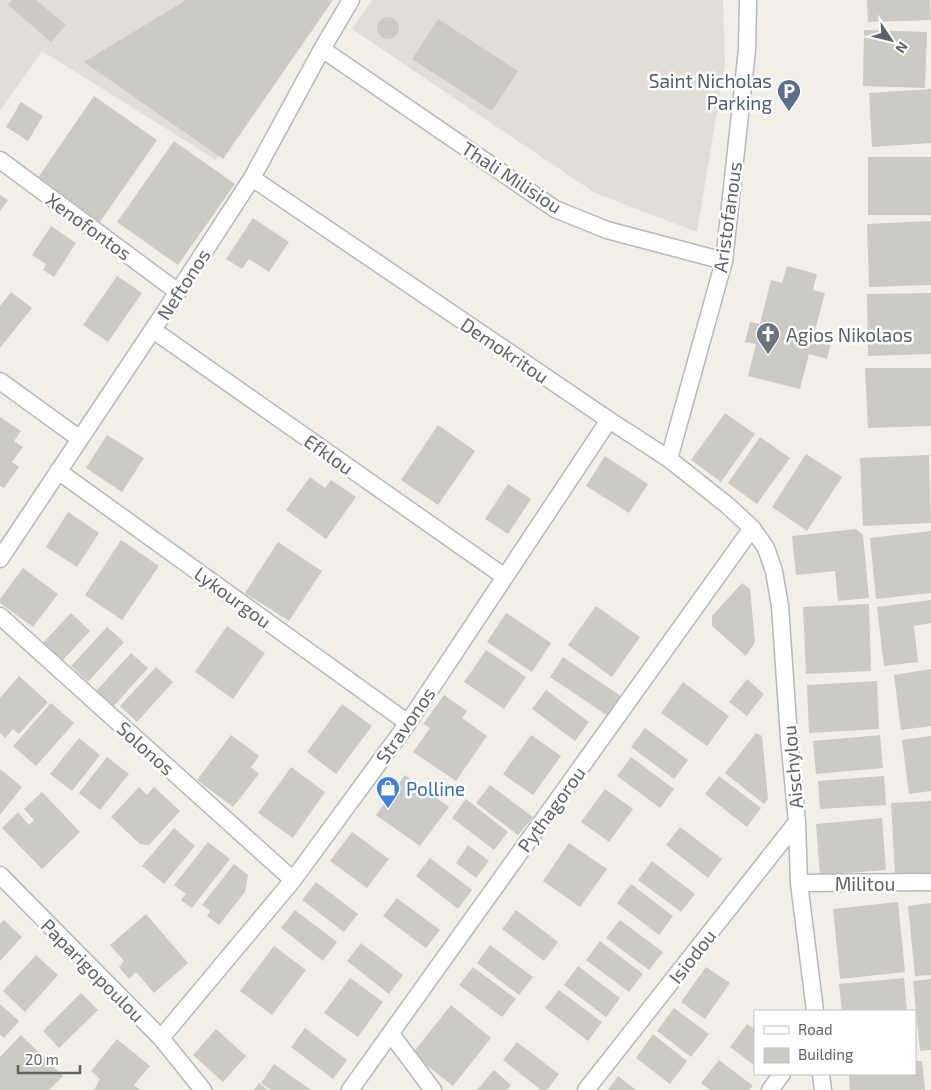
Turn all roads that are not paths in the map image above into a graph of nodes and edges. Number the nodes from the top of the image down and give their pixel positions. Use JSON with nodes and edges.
{"nodes":[{"id":1,"x":351,"y":0,"type":"edge"},
{"id":2,"x":748,"y":0,"type":"edge"},
{"id":3,"x":322,"y":49,"type":"junction"},
{"id":4,"x":0,"y":160,"type":"edge"},
{"id":5,"x":252,"y":178,"type":"junction"},
{"id":6,"x":724,"y":261,"type":"junction"},
{"id":7,"x":178,"y":292,"type":"junction"},
{"id":8,"x":153,"y":330,"type":"junction"},
{"id":9,"x":0,"y":381,"type":"edge"},
{"id":10,"x":610,"y":420,"type":"junction"},
{"id":11,"x":80,"y":438,"type":"junction"},
{"id":12,"x":669,"y":459,"type":"junction"},
{"id":13,"x":58,"y":472,"type":"junction"},
{"id":14,"x":752,"y":528,"type":"junction"},
{"id":15,"x":0,"y":559,"type":"edge"},
{"id":16,"x":505,"y":577,"type":"junction"},
{"id":17,"x":0,"y":616,"type":"edge"},
{"id":18,"x":408,"y":723,"type":"junction"},
{"id":19,"x":797,"y":822,"type":"junction"},
{"id":20,"x":0,"y":875,"type":"edge"},
{"id":21,"x":292,"y":880,"type":"junction"},
{"id":22,"x":931,"y":882,"type":"edge"},
{"id":23,"x":799,"y":883,"type":"junction"},
{"id":24,"x":815,"y":1010,"type":"edge"},
{"id":25,"x":390,"y":1034,"type":"junction"},
{"id":26,"x":161,"y":1038,"type":"junction"},
{"id":27,"x":781,"y":1075,"type":"edge"},
{"id":28,"x":821,"y":1075,"type":"edge"},
{"id":29,"x":203,"y":1090,"type":"edge"},
{"id":30,"x":350,"y":1090,"type":"edge"},
{"id":31,"x":433,"y":1090,"type":"edge"},
{"id":32,"x":586,"y":1090,"type":"edge"},
{"id":33,"x":770,"y":1090,"type":"edge"},
{"id":34,"x":823,"y":1090,"type":"edge"}],
"edges":[{"from":1,"to":3,"type":"street","name":"Neftonos"},
{"from":2,"to":6,"type":"street","name":"Aristofanous"},
{"from":3,"to":5,"type":"street","name":"Neftonos"},
{"from":3,"to":6,"type":"street","name":"Thali Milisiou"},
{"from":4,"to":7,"type":"street","name":"Xenofontos"},
{"from":5,"to":7,"type":"street","name":"Neftonos"},
{"from":5,"to":10,"type":"street","name":"Demokritou"},
{"from":6,"to":12,"type":"street","name":"Aristofanous"},
{"from":7,"to":8,"type":"street","name":"Neftonos"},
{"from":8,"to":11,"type":"street","name":"Neftonos"},
{"from":8,"to":16,"type":"street","name":"Efklou"},
{"from":9,"to":11,"type":"street"},
{"from":10,"to":12,"type":"street","name":"Demokritou"},
{"from":10,"to":16,"type":"street","name":"Stravonos"},
{"from":11,"to":13,"type":"street","name":"Neftonos"},
{"from":12,"to":14,"type":"street","name":"Demokritou"},
{"from":13,"to":15,"type":"street","name":"Neftonos"},
{"from":13,"to":18,"type":"street","name":"Lykourgou"},
{"from":14,"to":19,"type":"street","name":"Aischylou"},
{"from":14,"to":25,"type":"street","name":"Pythagorou"},
{"from":16,"to":18,"type":"street","name":"Stravonos"},
{"from":17,"to":21,"type":"street","name":"Solonos"},
{"from":18,"to":21,"type":"street","name":"Stravonos"},
{"from":19,"to":23,"type":"street","name":"Aischylou"},
{"from":19,"to":32,"type":"street","name":"Isiodou"},
{"from":20,"to":26,"type":"street","name":"Paparigopoulou"},
{"from":21,"to":26,"type":"street","name":"Stravonos"},
{"from":22,"to":23,"type":"street","name":"Militou"},
{"from":23,"to":24,"type":"street","name":"Aischylou"},
{"from":25,"to":30,"type":"street","name":"Pythagorou"},
{"from":25,"to":31,"type":"street"},
{"from":26,"to":29,"type":"street","name":"Paparigopoulou"},
{"from":27,"to":33,"type":"street"},
{"from":28,"to":34,"type":"street"}]}
